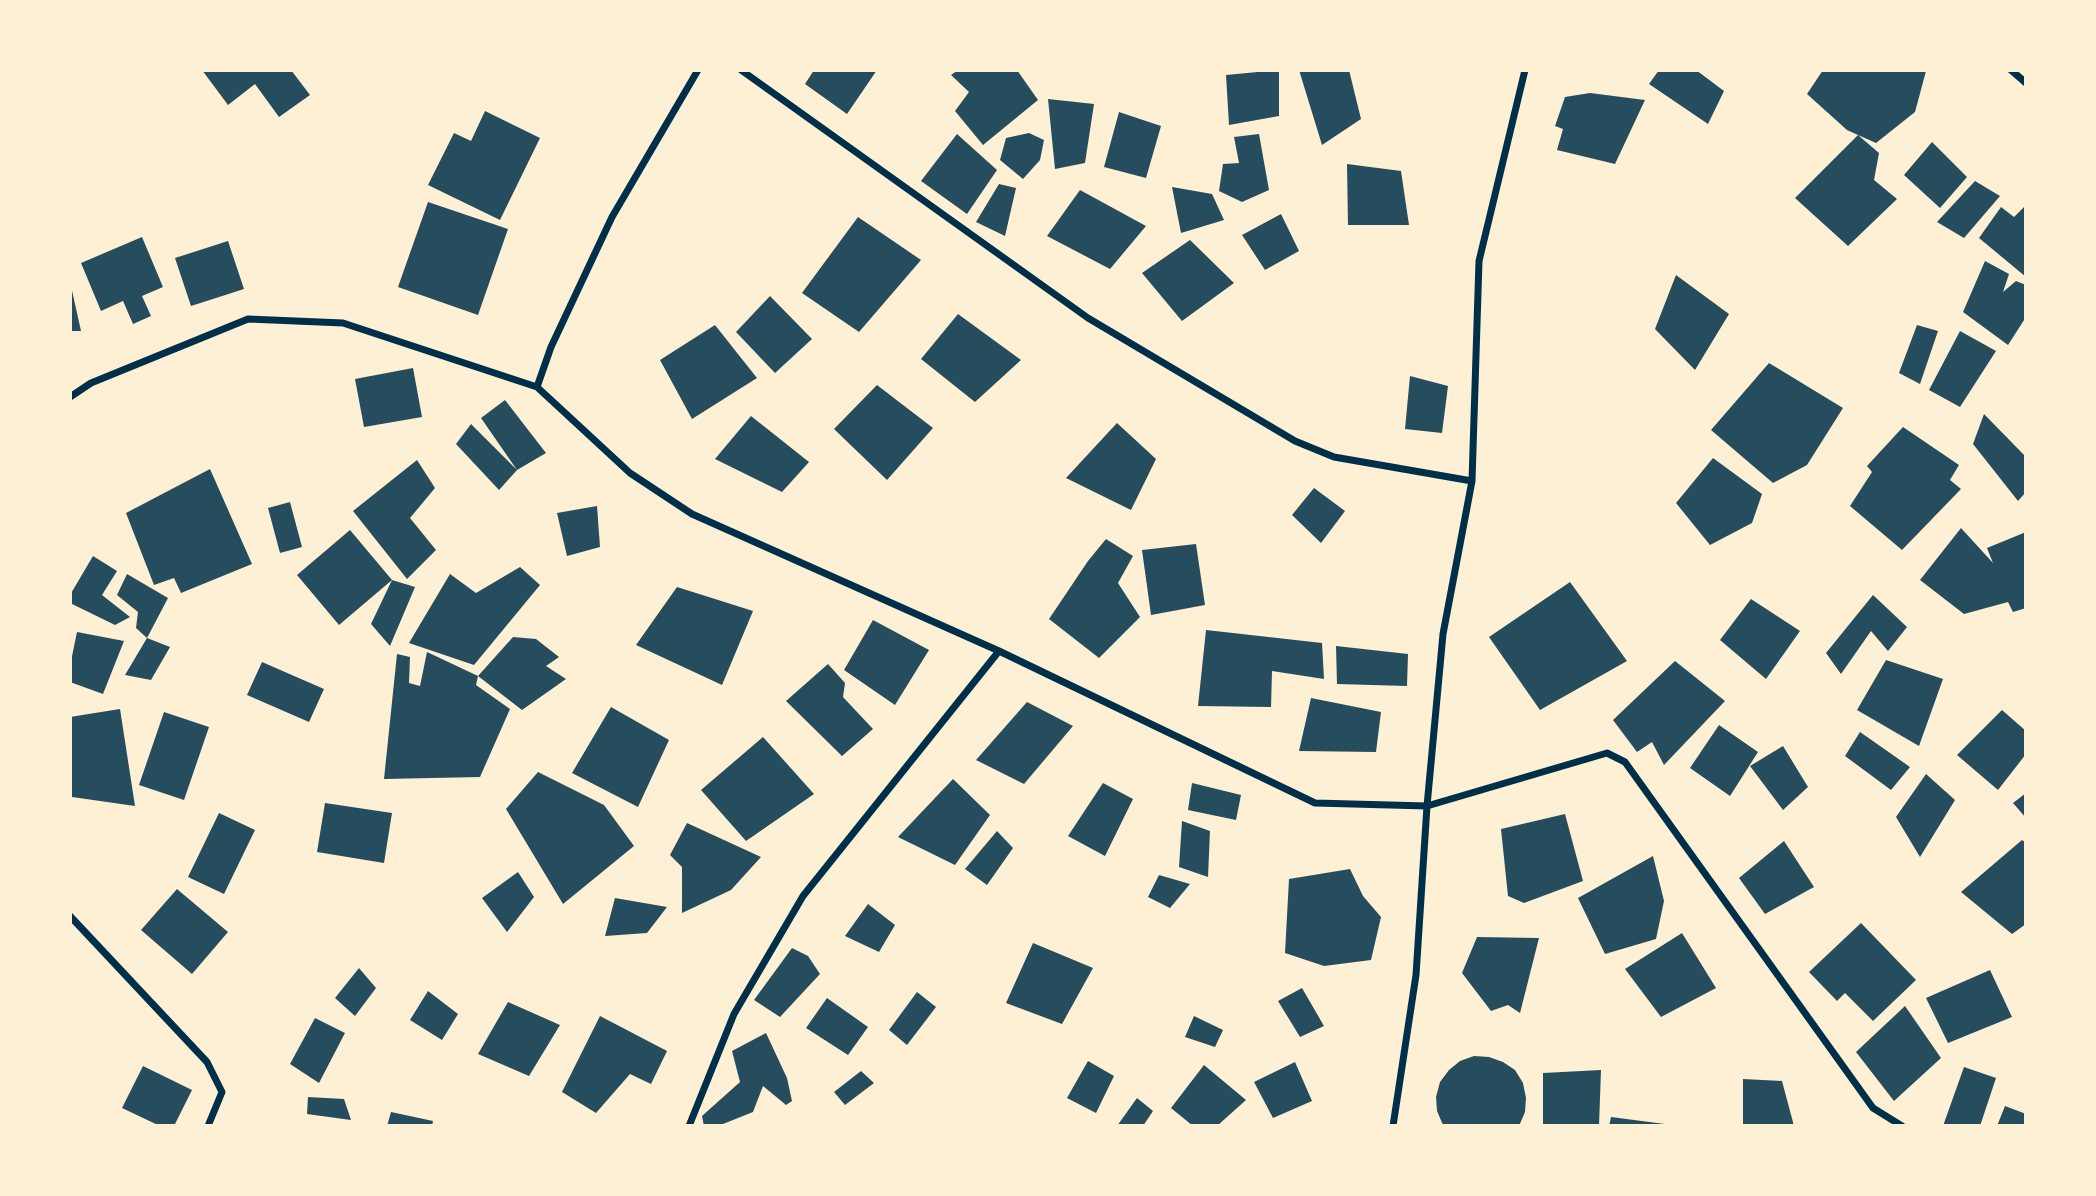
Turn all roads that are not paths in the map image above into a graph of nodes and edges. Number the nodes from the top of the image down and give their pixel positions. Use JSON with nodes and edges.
{"nodes":[{"id":1,"x":698,"y":70,"type":"edge"},
{"id":2,"x":741,"y":70,"type":"edge"},
{"id":3,"x":1525,"y":70,"type":"edge"},
{"id":4,"x":2011,"y":70,"type":"edge"},
{"id":5,"x":2026,"y":83,"type":"edge"},
{"id":6,"x":537,"y":387,"type":"junction"},
{"id":7,"x":70,"y":397,"type":"edge"},
{"id":8,"x":1472,"y":481,"type":"junction"},
{"id":9,"x":999,"y":651,"type":"junction"},
{"id":10,"x":1427,"y":806,"type":"junction"},
{"id":11,"x":70,"y":916,"type":"edge"},
{"id":12,"x":208,"y":1126,"type":"edge"},
{"id":13,"x":689,"y":1126,"type":"edge"},
{"id":14,"x":1393,"y":1126,"type":"edge"},
{"id":15,"x":1902,"y":1126,"type":"edge"}],
"edges":[{"from":1,"to":6,"type":"street"},
{"from":2,"to":8,"type":"street"},
{"from":3,"to":8,"type":"street"},
{"from":4,"to":5,"type":"street"},
{"from":6,"to":7,"type":"street"},
{"from":6,"to":9,"type":"street"},
{"from":8,"to":10,"type":"street"},
{"from":9,"to":10,"type":"street"},
{"from":9,"to":13,"type":"street"},
{"from":10,"to":14,"type":"street"},
{"from":10,"to":15,"type":"street"},
{"from":11,"to":12,"type":"street"}]}
